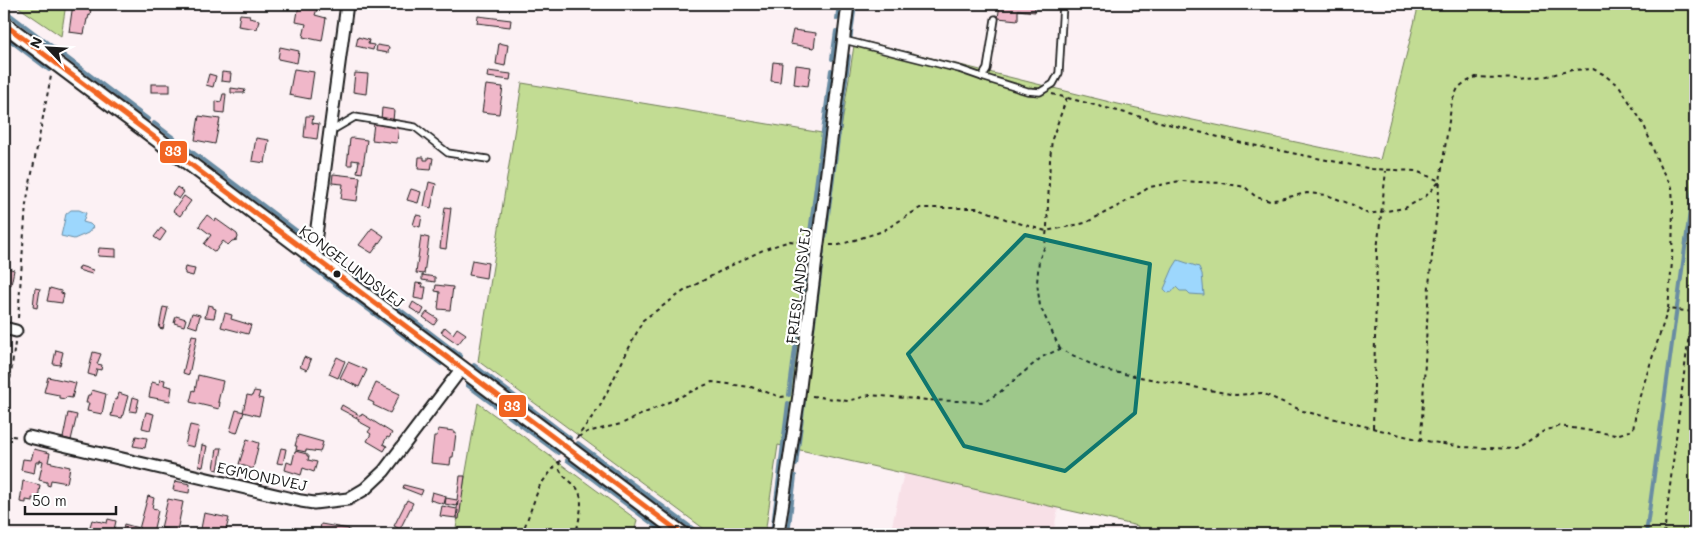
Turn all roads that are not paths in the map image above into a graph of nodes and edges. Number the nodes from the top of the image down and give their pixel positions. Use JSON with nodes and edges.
{"nodes":[{"id":1,"x":347,"y":4,"type":"edge"},
{"id":2,"x":848,"y":4,"type":"edge"},
{"id":3,"x":1063,"y":4,"type":"edge"},
{"id":4,"x":995,"y":20,"type":"dead end"},
{"id":5,"x":4,"y":24,"type":"edge"},
{"id":6,"x":844,"y":40,"type":"junction"},
{"id":7,"x":982,"y":77,"type":"junction"},
{"id":8,"x":329,"y":132,"type":"junction"},
{"id":9,"x":487,"y":159,"type":"dead end"},
{"id":10,"x":313,"y":257,"type":"junction"},
{"id":11,"x":4,"y":328,"type":"edge"},
{"id":12,"x":16,"y":335,"type":"road end"},
{"id":13,"x":462,"y":368,"type":"junction"},
{"id":14,"x":29,"y":437,"type":"road end"},
{"id":15,"x":682,"y":534,"type":"edge"},
{"id":16,"x":778,"y":534,"type":"edge"}],
"edges":[{"from":1,"to":8,"type":"street"},
{"from":2,"to":6,"type":"street","name":"FRIESLANDSVEJ"},
{"from":3,"to":7,"type":"lane"},
{"from":4,"to":7,"type":"lane"},
{"from":5,"to":10,"type":"street","name":"KONGELUNDSVEJ"},
{"from":6,"to":7,"type":"lane"},
{"from":6,"to":16,"type":"street","name":"FRIESLANDSVEJ"},
{"from":8,"to":9,"type":"lane"},
{"from":8,"to":10,"type":"street"},
{"from":10,"to":13,"type":"street","name":"KONGELUNDSVEJ"},
{"from":11,"to":12,"type":"street"},
{"from":13,"to":14,"type":"street","name":"EGMONDVEJ"},
{"from":13,"to":15,"type":"street","name":"KONGELUNDSVEJ"}]}
